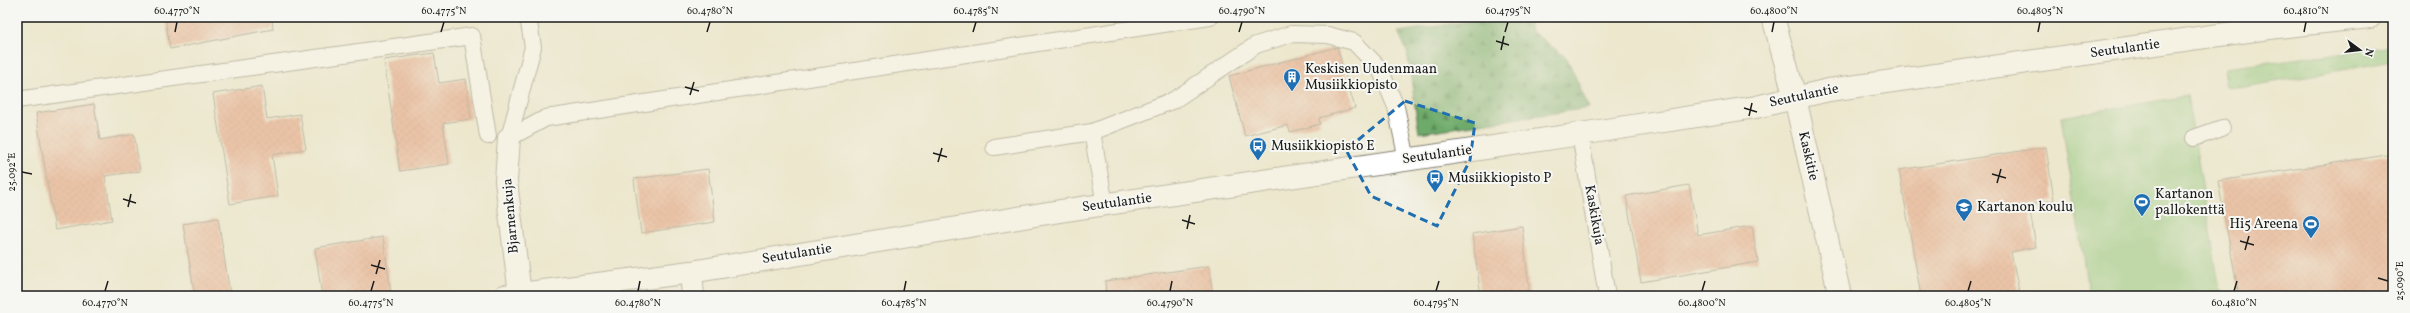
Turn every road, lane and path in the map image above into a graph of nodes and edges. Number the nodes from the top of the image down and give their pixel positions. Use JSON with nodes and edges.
{"nodes":[{"id":1,"x":528,"y":17,"type":"edge"},
{"id":2,"x":1210,"y":17,"type":"edge"},
{"id":3,"x":1773,"y":17,"type":"edge"},
{"id":4,"x":2370,"y":17,"type":"edge"},
{"id":5,"x":1795,"y":98,"type":"junction"},
{"id":6,"x":17,"y":100,"type":"edge"},
{"id":7,"x":2222,"y":128,"type":"dead end"},
{"id":8,"x":1092,"y":132,"type":"junction"},
{"id":9,"x":1580,"y":134,"type":"junction"},
{"id":10,"x":498,"y":137,"type":"junction"},
{"id":11,"x":2194,"y":138,"type":"dead end"},
{"id":12,"x":994,"y":147,"type":"dead end"},
{"id":13,"x":1407,"y":160,"type":"junction"},
{"id":14,"x":1105,"y":205,"type":"junction"},
{"id":15,"x":691,"y":272,"type":"junction"},
{"id":16,"x":512,"y":295,"type":"edge"},
{"id":17,"x":693,"y":296,"type":"edge"},
{"id":18,"x":1607,"y":296,"type":"edge"},
{"id":19,"x":1840,"y":296,"type":"edge"}],
"edges":[{"from":1,"to":10,"type":"lane"},
{"from":2,"to":10,"type":"lane"},
{"from":3,"to":5,"type":"street","name":"Kaskitie"},
{"from":4,"to":5,"type":"street","name":"Seutulantie"},
{"from":5,"to":9,"type":"street","name":"Seutulantie"},
{"from":5,"to":19,"type":"street","name":"Kaskitie"},
{"from":6,"to":10,"type":"lane"},
{"from":7,"to":11,"type":"lane"},
{"from":8,"to":12,"type":"lane"},
{"from":8,"to":13,"type":"lane"},
{"from":8,"to":14,"type":"lane"},
{"from":9,"to":13,"type":"street","name":"Seutulantie"},
{"from":9,"to":18,"type":"lane","name":"Kaskikuja"},
{"from":10,"to":16,"type":"street","name":"Bjarnenkuja"},
{"from":13,"to":14,"type":"street","name":"Seutulantie"},
{"from":14,"to":15,"type":"street","name":"Seutulantie"},
{"from":15,"to":16,"type":"street","name":"Seutulantie"},
{"from":15,"to":17,"type":"street"}]}
